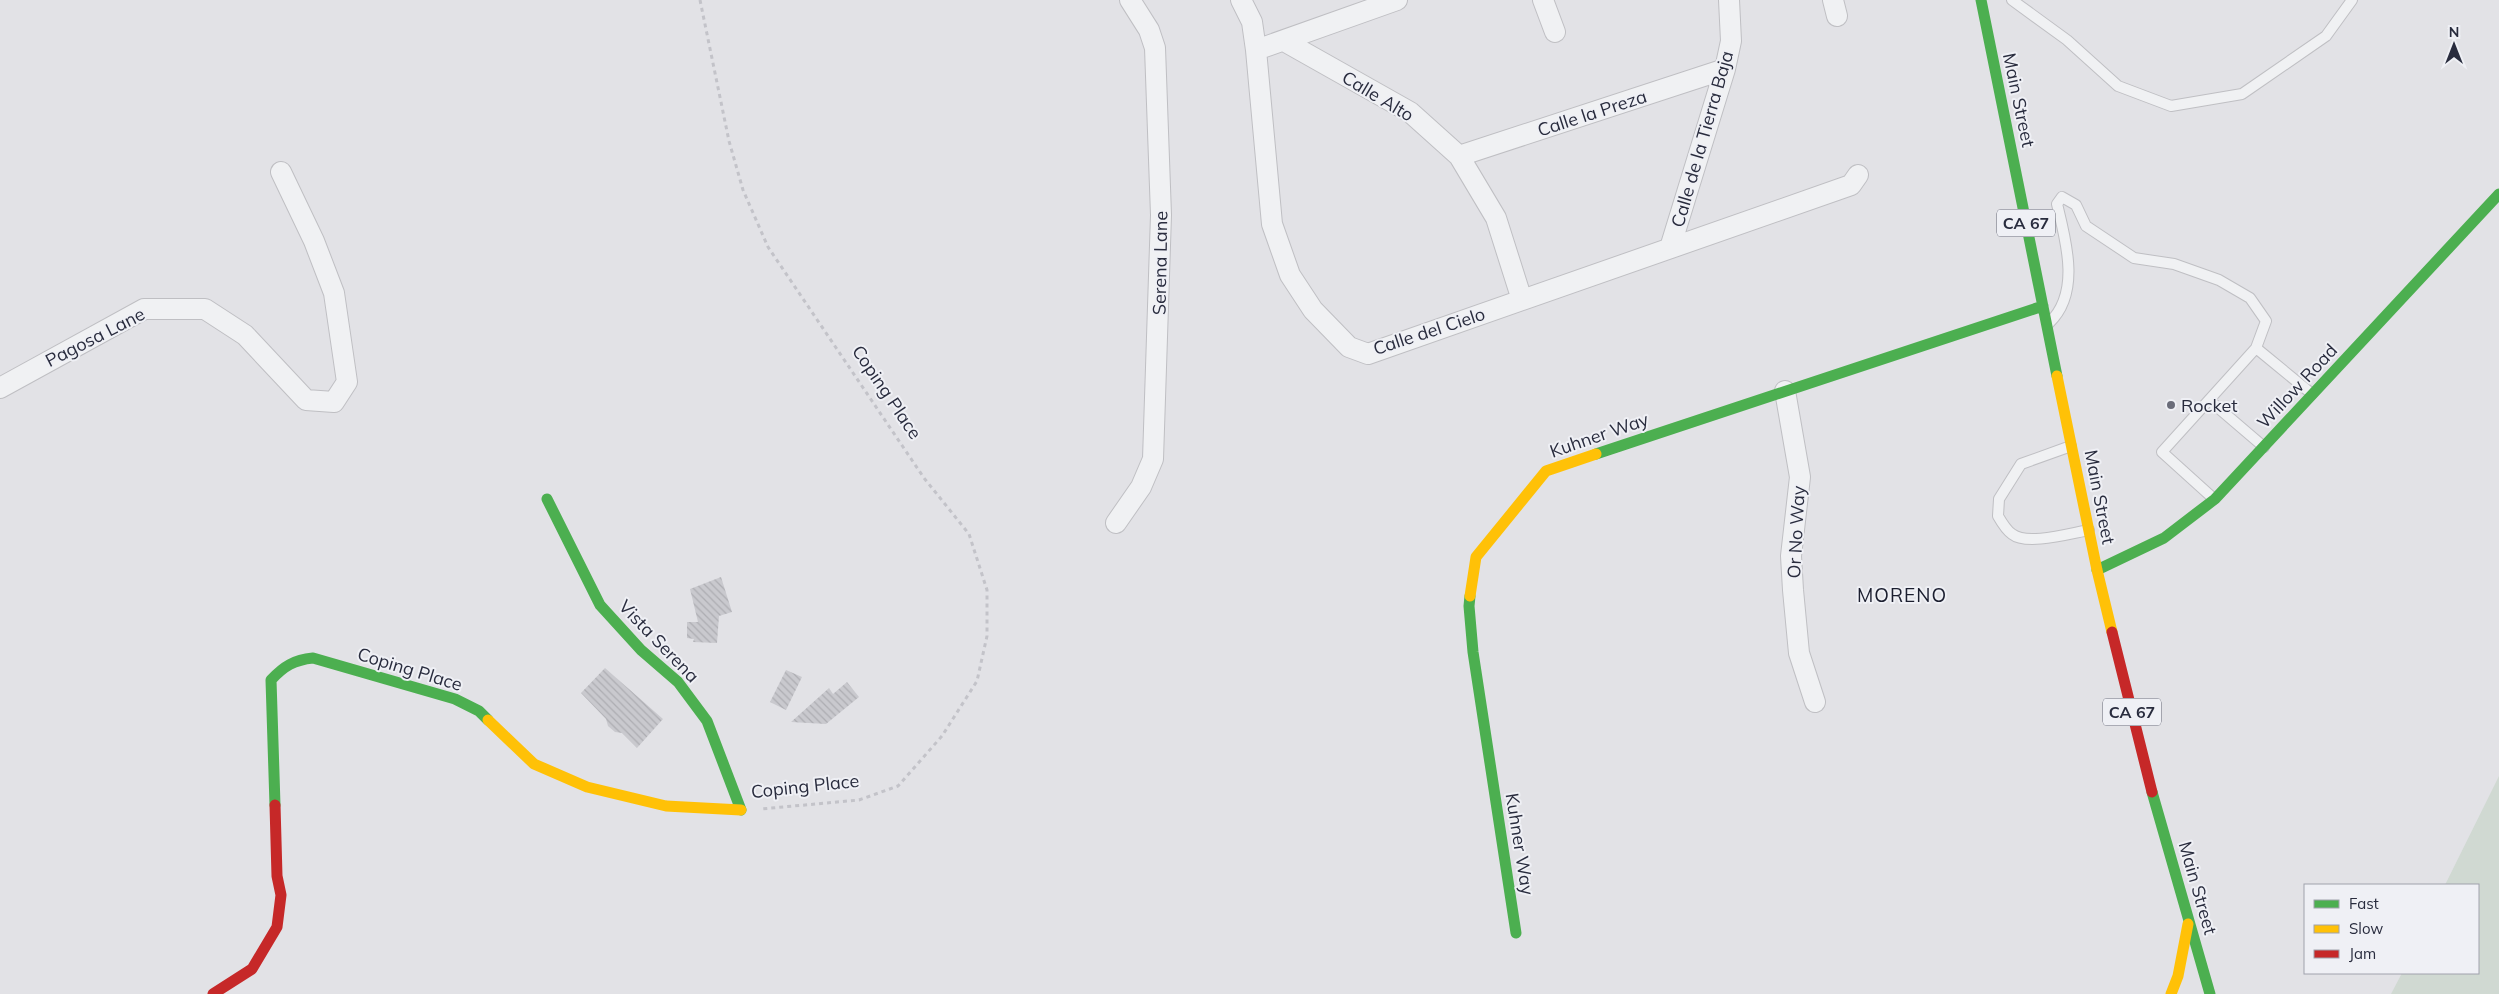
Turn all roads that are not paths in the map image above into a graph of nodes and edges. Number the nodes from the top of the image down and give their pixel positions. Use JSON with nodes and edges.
{"nodes":[{"id":1,"x":1130,"y":0,"type":"edge"},
{"id":2,"x":1241,"y":0,"type":"edge"},
{"id":3,"x":1397,"y":0,"type":"edge"},
{"id":4,"x":1544,"y":0,"type":"edge"},
{"id":5,"x":1729,"y":0,"type":"edge"},
{"id":6,"x":1981,"y":0,"type":"edge"},
{"id":7,"x":2012,"y":0,"type":"edge"},
{"id":8,"x":2352,"y":0,"type":"edge"},
{"id":9,"x":1555,"y":32,"type":"dead end"},
{"id":10,"x":1284,"y":41,"type":"junction"},
{"id":11,"x":1256,"y":50,"type":"junction"},
{"id":12,"x":1725,"y":69,"type":"junction"},
{"id":13,"x":1459,"y":156,"type":"junction"},
{"id":14,"x":281,"y":172,"type":"dead end"},
{"id":15,"x":1858,"y":175,"type":"dead end"},
{"id":16,"x":2499,"y":194,"type":"edge"},
{"id":17,"x":1670,"y":248,"type":"junction"},
{"id":18,"x":1522,"y":300,"type":"junction"},
{"id":19,"x":2043,"y":306,"type":"junction"},
{"id":20,"x":2047,"y":324,"type":"junction"},
{"id":21,"x":2256,"y":348,"type":"junction"},
{"id":22,"x":0,"y":388,"type":"edge"},
{"id":23,"x":1786,"y":390,"type":"junction"},
{"id":24,"x":2312,"y":394,"type":"junction"},
{"id":25,"x":2210,"y":400,"type":"junction"},
{"id":26,"x":2072,"y":446,"type":"junction"},
{"id":27,"x":2264,"y":447,"type":"junction"},
{"id":28,"x":547,"y":499,"type":"dead end"},
{"id":29,"x":2215,"y":499,"type":"junction"},
{"id":30,"x":1116,"y":523,"type":"dead end"},
{"id":31,"x":2088,"y":530,"type":"junction"},
{"id":32,"x":2096,"y":570,"type":"junction"},
{"id":33,"x":1815,"y":702,"type":"dead end"},
{"id":34,"x":741,"y":810,"type":"joint"},
{"id":35,"x":2189,"y":920,"type":"junction"},
{"id":36,"x":1516,"y":933,"type":"dead end"},
{"id":37,"x":213,"y":994,"type":"edge"},
{"id":38,"x":2171,"y":994,"type":"edge"},
{"id":39,"x":2210,"y":994,"type":"edge"}],
"edges":[{"from":1,"to":30,"type":"street","name":"Serena Lane"},
{"from":2,"to":11,"type":"street","name":"Calle del Cielo"},
{"from":3,"to":10,"type":"street"},
{"from":4,"to":9,"type":"street"},
{"from":5,"to":12,"type":"street","name":"Calle de la Tierra Baja"},
{"from":6,"to":19,"type":"street","name":"Main Street","number":"CA 67"},
{"from":7,"to":8,"type":"lane"},
{"from":10,"to":11,"type":"street"},
{"from":10,"to":13,"type":"street","name":"Calle Alto"},
{"from":11,"to":18,"type":"street","name":"Calle del Cielo"},
{"from":12,"to":13,"type":"street","name":"Calle la Preza"},
{"from":12,"to":17,"type":"street","name":"Calle de la Tierra Baja"},
{"from":13,"to":18,"type":"street","name":"Calle Alto"},
{"from":14,"to":22,"type":"street","name":"Pagosa Lane"},
{"from":15,"to":17,"type":"street","name":"Calle del Cielo"},
{"from":16,"to":24,"type":"street","name":"Willow Road"},
{"from":17,"to":18,"type":"street","name":"Calle del Cielo"},
{"from":19,"to":20,"type":"street","name":"Main Street","number":"CA 67"},
{"from":19,"to":23,"type":"street","name":"Kuhner Way"},
{"from":20,"to":21,"type":"lane"},
{"from":20,"to":26,"type":"street","name":"Main Street","number":"CA 67"},
{"from":21,"to":24,"type":"lane"},
{"from":21,"to":25,"type":"lane"},
{"from":23,"to":33,"type":"street","name":"Or No Way"},
{"from":23,"to":36,"type":"street","name":"Kuhner Way"},
{"from":24,"to":27,"type":"street","name":"Willow Road"},
{"from":25,"to":27,"type":"lane"},
{"from":25,"to":29,"type":"lane"},
{"from":26,"to":31,"type":"street","name":"Main Street","number":"CA 67"},
{"from":26,"to":31,"type":"lane"},
{"from":27,"to":29,"type":"street","name":"Willow Road"},
{"from":28,"to":34,"type":"street","name":"Vista Serena"},
{"from":29,"to":32,"type":"street","name":"Willow Road"},
{"from":31,"to":32,"type":"street","name":"Main Street","number":"CA 67"},
{"from":32,"to":35,"type":"street","name":"Main Street","number":"CA 67"},
{"from":34,"to":37,"type":"street","name":"Coping Place"},
{"from":35,"to":38,"type":"street"},
{"from":35,"to":39,"type":"street","name":"Main Street","number":"CA 67"}]}
